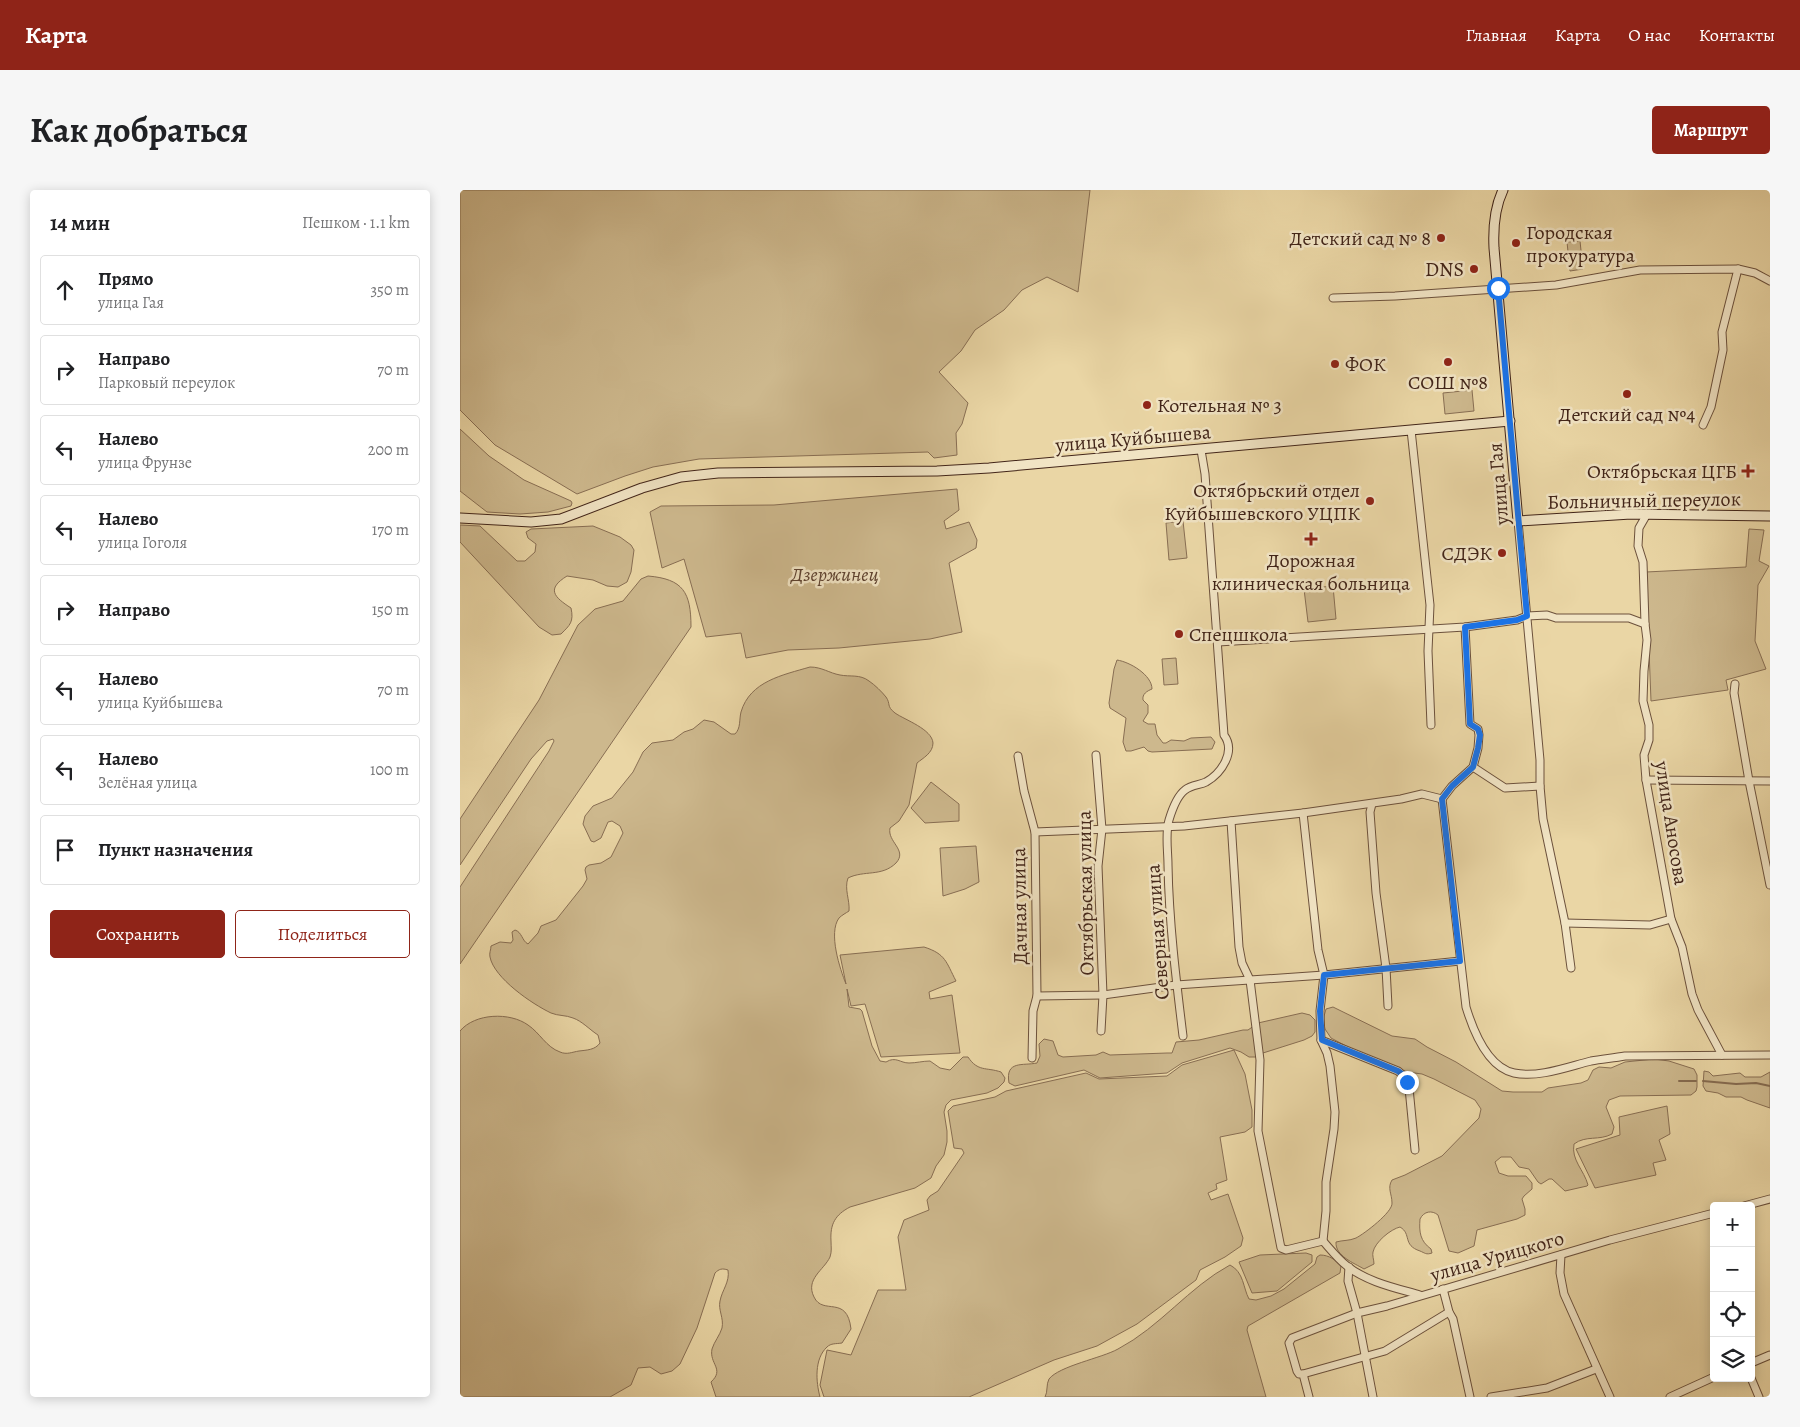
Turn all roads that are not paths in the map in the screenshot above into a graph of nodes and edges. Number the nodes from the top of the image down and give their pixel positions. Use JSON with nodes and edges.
{"nodes":[{"id":1,"x":1503,"y":190,"type":"edge"},
{"id":2,"x":1738,"y":269,"type":"junction"},
{"id":3,"x":1770,"y":281,"type":"edge"},
{"id":4,"x":1498,"y":288,"type":"junction"},
{"id":5,"x":1333,"y":298,"type":"dead end"},
{"id":6,"x":1510,"y":422,"type":"junction"},
{"id":7,"x":1703,"y":425,"type":"dead end"},
{"id":8,"x":1411,"y":430,"type":"junction"},
{"id":9,"x":1201,"y":450,"type":"junction"},
{"id":10,"x":1631,"y":514,"type":"junction"},
{"id":11,"x":1647,"y":514,"type":"junction"},
{"id":12,"x":1770,"y":516,"type":"edge"},
{"id":13,"x":460,"y":518,"type":"edge"},
{"id":14,"x":1518,"y":521,"type":"junction"},
{"id":15,"x":1639,"y":528,"type":"junction"},
{"id":16,"x":1527,"y":616,"type":"junction"},
{"id":17,"x":1645,"y":624,"type":"junction"},
{"id":18,"x":1465,"y":627,"type":"junction"},
{"id":19,"x":1429,"y":630,"type":"junction"},
{"id":20,"x":1218,"y":642,"type":"junction"},
{"id":21,"x":1734,"y":684,"type":"dead end"},
{"id":22,"x":1431,"y":725,"type":"dead end"},
{"id":23,"x":1018,"y":756,"type":"dead end"},
{"id":24,"x":1096,"y":756,"type":"dead end"},
{"id":25,"x":1473,"y":767,"type":"junction"},
{"id":26,"x":1646,"y":780,"type":"junction"},
{"id":27,"x":1748,"y":781,"type":"junction"},
{"id":28,"x":1770,"y":781,"type":"edge"},
{"id":29,"x":1540,"y":786,"type":"junction"},
{"id":30,"x":1442,"y":799,"type":"junction"},
{"id":31,"x":1372,"y":804,"type":"junction"},
{"id":32,"x":1303,"y":814,"type":"junction"},
{"id":33,"x":1231,"y":821,"type":"junction"},
{"id":34,"x":1168,"y":826,"type":"junction"},
{"id":35,"x":1102,"y":829,"type":"junction"},
{"id":36,"x":1035,"y":832,"type":"junction"},
{"id":37,"x":1770,"y":885,"type":"edge"},
{"id":38,"x":1671,"y":919,"type":"junction"},
{"id":39,"x":1565,"y":923,"type":"junction"},
{"id":40,"x":1460,"y":961,"type":"junction"},
{"id":41,"x":1386,"y":968,"type":"junction"},
{"id":42,"x":1571,"y":968,"type":"dead end"},
{"id":43,"x":1324,"y":975,"type":"junction"},
{"id":44,"x":1250,"y":980,"type":"junction"},
{"id":45,"x":1176,"y":984,"type":"junction"},
{"id":46,"x":1103,"y":995,"type":"junction"},
{"id":47,"x":1037,"y":996,"type":"junction"},
{"id":48,"x":1388,"y":1006,"type":"dead end"},
{"id":49,"x":1102,"y":1031,"type":"dead end"},
{"id":50,"x":1183,"y":1036,"type":"dead end"},
{"id":51,"x":1322,"y":1040,"type":"junction"},
{"id":52,"x":1722,"y":1055,"type":"junction"},
{"id":53,"x":1770,"y":1055,"type":"edge"},
{"id":54,"x":1032,"y":1058,"type":"dead end"},
{"id":55,"x":1415,"y":1150,"type":"dead end"},
{"id":56,"x":1770,"y":1199,"type":"edge"},
{"id":57,"x":1755,"y":1203,"type":"edge"},
{"id":58,"x":1710,"y":1215,"type":"edge"},
{"id":59,"x":1323,"y":1240,"type":"junction"},
{"id":60,"x":1561,"y":1255,"type":"junction"},
{"id":61,"x":1349,"y":1267,"type":"junction"},
{"id":62,"x":1443,"y":1289,"type":"junction"},
{"id":63,"x":1420,"y":1295,"type":"junction"},
{"id":64,"x":1449,"y":1312,"type":"junction"},
{"id":65,"x":1357,"y":1313,"type":"junction"},
{"id":66,"x":1770,"y":1355,"type":"edge"},
{"id":67,"x":1366,"y":1357,"type":"junction"},
{"id":68,"x":1755,"y":1361,"type":"edge"},
{"id":69,"x":1596,"y":1369,"type":"junction"},
{"id":70,"x":1303,"y":1374,"type":"junction"},
{"id":71,"x":1710,"y":1379,"type":"edge"},
{"id":72,"x":1753,"y":1382,"type":"edge"},
{"id":73,"x":1310,"y":1397,"type":"edge"},
{"id":74,"x":1373,"y":1397,"type":"edge"},
{"id":75,"x":1470,"y":1397,"type":"edge"},
{"id":76,"x":1491,"y":1397,"type":"edge"},
{"id":77,"x":1610,"y":1397,"type":"edge"},
{"id":78,"x":1670,"y":1397,"type":"edge"},
{"id":79,"x":1759,"y":1397,"type":"edge"}],
"edges":[{"from":1,"to":4,"type":"main road","name":"улица Гая"},
{"from":2,"to":3,"type":"street"},
{"from":2,"to":4,"type":"street"},
{"from":2,"to":7,"type":"street"},
{"from":4,"to":5,"type":"street"},
{"from":4,"to":6,"type":"main road","name":"улица Гая"},
{"from":6,"to":8,"type":"main road","name":"улица Куйбышева"},
{"from":6,"to":14,"type":"main road","name":"улица Гая"},
{"from":8,"to":9,"type":"main road","name":"улица Куйбышева"},
{"from":8,"to":19,"type":"street"},
{"from":9,"to":13,"type":"main road","name":"улица Куйбышева"},
{"from":9,"to":20,"type":"street"},
{"from":10,"to":11,"type":"main road","name":"Больничный переулок"},
{"from":10,"to":14,"type":"main road","name":"Больничный переулок"},
{"from":10,"to":15,"type":"street","name":"улица Аносова"},
{"from":11,"to":12,"type":"main road","name":"Больничный переулок"},
{"from":11,"to":15,"type":"street"},
{"from":14,"to":16,"type":"street","name":"улица Гая"},
{"from":15,"to":17,"type":"street","name":"улица Аносова"},
{"from":16,"to":17,"type":"street"},
{"from":16,"to":18,"type":"street"},
{"from":16,"to":29,"type":"street","name":"улица Гая"},
{"from":17,"to":26,"type":"street","name":"улица Аносова"},
{"from":18,"to":19,"type":"street"},
{"from":18,"to":25,"type":"street"},
{"from":19,"to":20,"type":"street"},
{"from":19,"to":22,"type":"street"},
{"from":20,"to":34,"type":"street"},
{"from":21,"to":27,"type":"street"},
{"from":23,"to":36,"type":"street","name":"Дачная улица"},
{"from":24,"to":35,"type":"street","name":"Октябрьская улица"},
{"from":25,"to":29,"type":"street"},
{"from":25,"to":30,"type":"street"},
{"from":26,"to":27,"type":"street"},
{"from":26,"to":38,"type":"street","name":"улица Аносова"},
{"from":27,"to":28,"type":"street"},
{"from":27,"to":37,"type":"street"},
{"from":29,"to":39,"type":"street","name":"улица Гая"},
{"from":30,"to":31,"type":"street"},
{"from":30,"to":40,"type":"street"},
{"from":31,"to":32,"type":"street"},
{"from":31,"to":41,"type":"street"},
{"from":32,"to":33,"type":"street"},
{"from":32,"to":43,"type":"street"},
{"from":33,"to":34,"type":"street"},
{"from":33,"to":44,"type":"street"},
{"from":34,"to":35,"type":"street"},
{"from":34,"to":45,"type":"street","name":"Северная улица"},
{"from":35,"to":36,"type":"street"},
{"from":35,"to":46,"type":"street","name":"Октябрьская улица"},
{"from":36,"to":47,"type":"street","name":"Дачная улица"},
{"from":38,"to":39,"type":"street"},
{"from":38,"to":52,"type":"street","name":"улица Аносова"},
{"from":39,"to":42,"type":"street","name":"улица Гая"},
{"from":40,"to":41,"type":"street"},
{"from":40,"to":52,"type":"street"},
{"from":41,"to":43,"type":"street"},
{"from":41,"to":48,"type":"street"},
{"from":43,"to":44,"type":"street"},
{"from":43,"to":51,"type":"street"},
{"from":44,"to":45,"type":"street"},
{"from":44,"to":59,"type":"street"},
{"from":45,"to":46,"type":"street"},
{"from":45,"to":50,"type":"street","name":"Северная улица"},
{"from":46,"to":47,"type":"street"},
{"from":46,"to":49,"type":"street","name":"Октябрьская улица"},
{"from":47,"to":54,"type":"street","name":"Дачная улица"},
{"from":51,"to":55,"type":"street"},
{"from":51,"to":59,"type":"street"},
{"from":52,"to":53,"type":"street"},
{"from":56,"to":57,"type":"street"},
{"from":58,"to":60,"type":"street","name":"улица Урицкого"},
{"from":59,"to":61,"type":"street"},
{"from":60,"to":62,"type":"street","name":"улица Урицкого"},
{"from":60,"to":69,"type":"street"},
{"from":61,"to":63,"type":"street"},
{"from":61,"to":65,"type":"street"},
{"from":62,"to":63,"type":"street","name":"улица Урицкого"},
{"from":62,"to":64,"type":"street"},
{"from":63,"to":65,"type":"street","name":"улица Урицкого"},
{"from":64,"to":67,"type":"street"},
{"from":64,"to":75,"type":"street"},
{"from":65,"to":67,"type":"street"},
{"from":65,"to":70,"type":"street","name":"улица Урицкого"},
{"from":66,"to":68,"type":"street"},
{"from":67,"to":70,"type":"street"},
{"from":67,"to":74,"type":"street"},
{"from":69,"to":76,"type":"street"},
{"from":69,"to":77,"type":"street"},
{"from":70,"to":73,"type":"street"},
{"from":71,"to":78,"type":"street"},
{"from":72,"to":79,"type":"street"}]}
